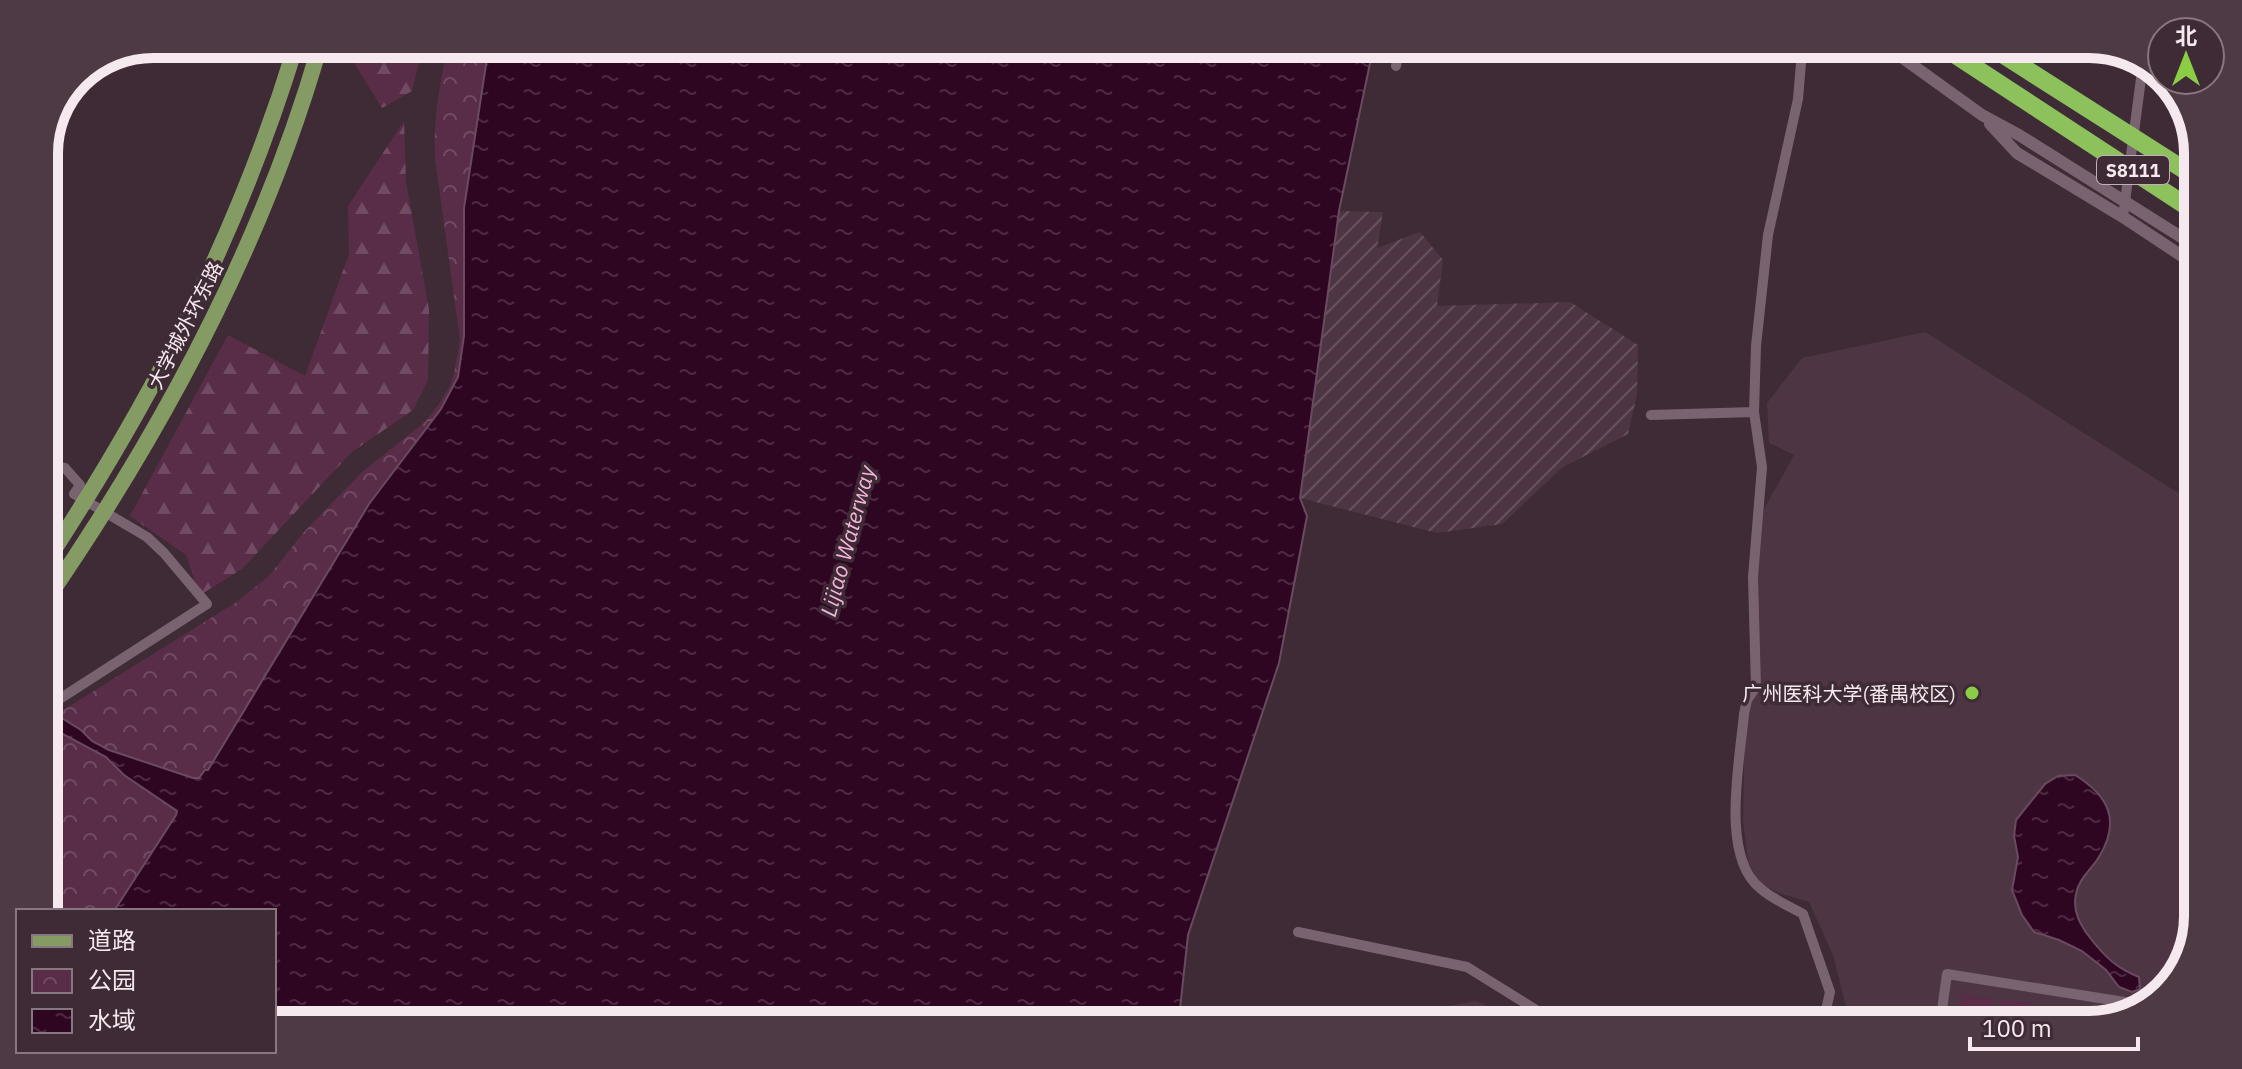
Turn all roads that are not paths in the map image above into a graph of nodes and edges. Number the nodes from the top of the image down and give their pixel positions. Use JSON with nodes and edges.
{"nodes":[{"id":1,"x":292,"y":58,"type":"edge"},
{"id":2,"x":316,"y":58,"type":"edge"},
{"id":3,"x":1397,"y":58,"type":"edge"},
{"id":4,"x":1801,"y":58,"type":"edge"},
{"id":5,"x":1903,"y":58,"type":"edge"},
{"id":6,"x":1960,"y":58,"type":"edge"},
{"id":7,"x":2008,"y":58,"type":"edge"},
{"id":8,"x":1396,"y":66,"type":"dead end"},
{"id":9,"x":2142,"y":75,"type":"edge"},
{"id":10,"x":1982,"y":115,"type":"junction"},
{"id":11,"x":2184,"y":170,"type":"edge"},
{"id":12,"x":2126,"y":202,"type":"junction"},
{"id":13,"x":2184,"y":204,"type":"edge"},
{"id":14,"x":2123,"y":217,"type":"junction"},
{"id":15,"x":2184,"y":239,"type":"edge"},
{"id":16,"x":2184,"y":257,"type":"edge"},
{"id":17,"x":1754,"y":412,"type":"junction"},
{"id":18,"x":1651,"y":415,"type":"dead end"},
{"id":19,"x":58,"y":467,"type":"edge"},
{"id":20,"x":58,"y":542,"type":"edge"},
{"id":21,"x":58,"y":581,"type":"edge"},
{"id":22,"x":58,"y":701,"type":"edge"},
{"id":23,"x":1298,"y":932,"type":"dead end"},
{"id":24,"x":2127,"y":1002,"type":"edge"},
{"id":25,"x":1538,"y":1011,"type":"edge"},
{"id":26,"x":1826,"y":1011,"type":"edge"},
{"id":27,"x":1942,"y":1011,"type":"edge"}],
"edges":[{"from":1,"to":20,"type":"main road","name":"大学城外环东路"},
{"from":2,"to":21,"type":"main road","name":"大学城外环东路"},
{"from":3,"to":8,"type":"street"},
{"from":4,"to":17,"type":"street"},
{"from":5,"to":10,"type":"street"},
{"from":6,"to":13,"type":"highway","number":"S8111"},
{"from":7,"to":11,"type":"highway","number":"S8111"},
{"from":9,"to":12,"type":"street"},
{"from":10,"to":12,"type":"street"},
{"from":10,"to":14,"type":"street"},
{"from":12,"to":14,"type":"street"},
{"from":12,"to":15,"type":"street"},
{"from":14,"to":16,"type":"street"},
{"from":17,"to":18,"type":"street"},
{"from":17,"to":26,"type":"street"},
{"from":19,"to":22,"type":"street"},
{"from":23,"to":25,"type":"street"},
{"from":24,"to":27,"type":"street"}]}
